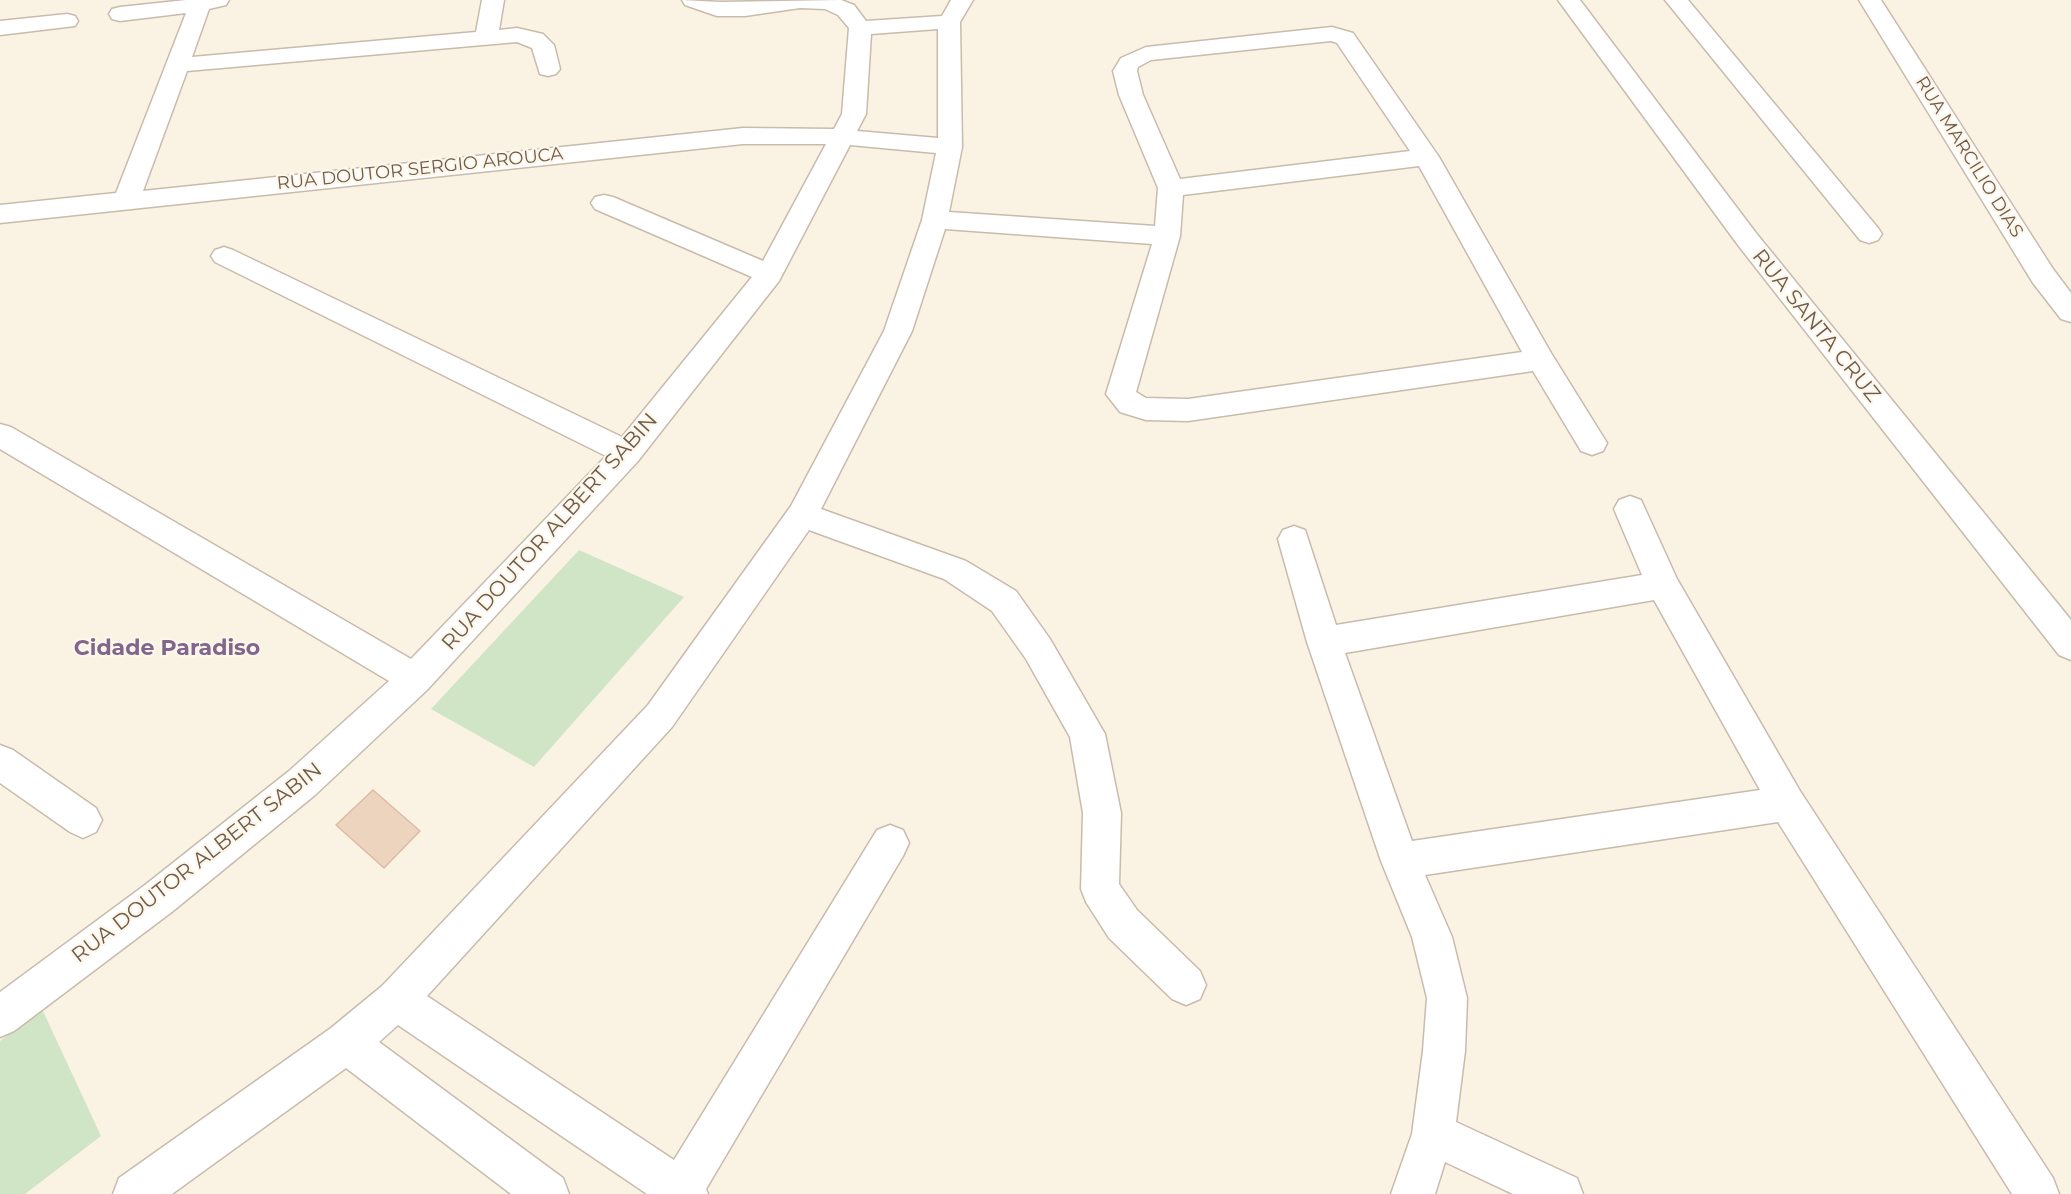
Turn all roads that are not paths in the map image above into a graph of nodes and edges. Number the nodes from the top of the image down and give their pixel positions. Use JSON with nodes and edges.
{"nodes":[{"id":1,"x":493,"y":0,"type":"edge"},
{"id":2,"x":693,"y":0,"type":"edge"},
{"id":3,"x":962,"y":0,"type":"edge"},
{"id":4,"x":1569,"y":0,"type":"edge"},
{"id":5,"x":1676,"y":0,"type":"edge"},
{"id":6,"x":1870,"y":0,"type":"edge"},
{"id":7,"x":209,"y":3,"type":"edge"},
{"id":8,"x":120,"y":14,"type":"dead end"},
{"id":9,"x":67,"y":21,"type":"dead end"},
{"id":10,"x":949,"y":22,"type":"junction"},
{"id":11,"x":0,"y":28,"type":"edge"},
{"id":12,"x":860,"y":28,"type":"junction"},
{"id":13,"x":486,"y":37,"type":"junction"},
{"id":14,"x":177,"y":65,"type":"junction"},
{"id":15,"x":548,"y":69,"type":"dead end"},
{"id":16,"x":842,"y":137,"type":"junction"},
{"id":17,"x":950,"y":147,"type":"junction"},
{"id":18,"x":1427,"y":157,"type":"junction"},
{"id":19,"x":1170,"y":188,"type":"junction"},
{"id":20,"x":126,"y":201,"type":"junction"},
{"id":21,"x":604,"y":203,"type":"dead end"},
{"id":22,"x":0,"y":214,"type":"edge"},
{"id":23,"x":935,"y":220,"type":"junction"},
{"id":24,"x":1869,"y":234,"type":"dead end"},
{"id":25,"x":1167,"y":236,"type":"junction"},
{"id":26,"x":224,"y":256,"type":"dead end"},
{"id":27,"x":769,"y":274,"type":"junction"},
{"id":28,"x":2071,"y":312,"type":"edge"},
{"id":29,"x":1541,"y":360,"type":"junction"},
{"id":30,"x":0,"y":435,"type":"edge"},
{"id":31,"x":1592,"y":442,"type":"dead end"},
{"id":32,"x":627,"y":453,"type":"junction"},
{"id":33,"x":1630,"y":509,"type":"dead end"},
{"id":34,"x":802,"y":515,"type":"junction"},
{"id":35,"x":1294,"y":538,"type":"dead end"},
{"id":36,"x":1664,"y":585,"type":"junction"},
{"id":37,"x":1324,"y":642,"type":"junction"},
{"id":38,"x":2071,"y":645,"type":"edge"},
{"id":39,"x":415,"y":679,"type":"junction"},
{"id":40,"x":0,"y":762,"type":"edge"},
{"id":41,"x":1787,"y":803,"type":"junction"},
{"id":42,"x":83,"y":820,"type":"dead end"},
{"id":43,"x":890,"y":843,"type":"dead end"},
{"id":44,"x":1400,"y":861,"type":"junction"},
{"id":45,"x":1186,"y":986,"type":"dead end"},
{"id":46,"x":396,"y":1000,"type":"junction"},
{"id":47,"x":0,"y":1017,"type":"edge"},
{"id":48,"x":346,"y":1043,"type":"junction"},
{"id":49,"x":1433,"y":1134,"type":"junction"},
{"id":50,"x":683,"y":1192,"type":"edge"},
{"id":51,"x":135,"y":1194,"type":"edge"},
{"id":52,"x":547,"y":1194,"type":"edge"},
{"id":53,"x":1413,"y":1194,"type":"edge"},
{"id":54,"x":1562,"y":1194,"type":"edge"},
{"id":55,"x":2037,"y":1194,"type":"edge"}],
"edges":[{"from":1,"to":13,"type":"street"},
{"from":2,"to":12,"type":"street"},
{"from":3,"to":10,"type":"street"},
{"from":4,"to":38,"type":"street","name":"RUA SANTA CRUZ"},
{"from":5,"to":24,"type":"street"},
{"from":6,"to":28,"type":"street","name":"RUA MARCILIO DIAS"},
{"from":7,"to":8,"type":"street"},
{"from":7,"to":14,"type":"street"},
{"from":9,"to":11,"type":"street"},
{"from":10,"to":12,"type":"street"},
{"from":10,"to":17,"type":"street"},
{"from":12,"to":16,"type":"street","name":"RUA DOUTOR ALBERT SABIN"},
{"from":13,"to":14,"type":"street"},
{"from":13,"to":15,"type":"street"},
{"from":14,"to":20,"type":"street"},
{"from":16,"to":17,"type":"street"},
{"from":16,"to":20,"type":"street","name":"RUA DOUTOR SERGIO AROUCA"},
{"from":16,"to":27,"type":"street","name":"RUA DOUTOR ALBERT SABIN"},
{"from":17,"to":23,"type":"street"},
{"from":18,"to":19,"type":"street"},
{"from":18,"to":19,"type":"street"},
{"from":18,"to":29,"type":"street"},
{"from":19,"to":25,"type":"street"},
{"from":20,"to":22,"type":"street","name":"RUA DOUTOR SERGIO AROUCA"},
{"from":21,"to":27,"type":"street"},
{"from":23,"to":25,"type":"street"},
{"from":23,"to":34,"type":"street"},
{"from":25,"to":29,"type":"street"},
{"from":26,"to":32,"type":"street"},
{"from":27,"to":32,"type":"street","name":"RUA DOUTOR ALBERT SABIN"},
{"from":29,"to":31,"type":"street"},
{"from":30,"to":39,"type":"street"},
{"from":32,"to":39,"type":"street","name":"RUA DOUTOR ALBERT SABIN"},
{"from":33,"to":36,"type":"street"},
{"from":34,"to":45,"type":"street"},
{"from":34,"to":46,"type":"street"},
{"from":35,"to":37,"type":"street"},
{"from":36,"to":37,"type":"street"},
{"from":36,"to":41,"type":"street"},
{"from":37,"to":44,"type":"street"},
{"from":39,"to":47,"type":"street","name":"RUA DOUTOR ALBERT SABIN"},
{"from":40,"to":42,"type":"street"},
{"from":41,"to":44,"type":"street"},
{"from":41,"to":55,"type":"street"},
{"from":43,"to":50,"type":"street"},
{"from":44,"to":49,"type":"street"},
{"from":46,"to":48,"type":"street"},
{"from":46,"to":50,"type":"street"},
{"from":48,"to":51,"type":"street"},
{"from":48,"to":52,"type":"street"},
{"from":49,"to":53,"type":"street"},
{"from":49,"to":54,"type":"street"}]}
